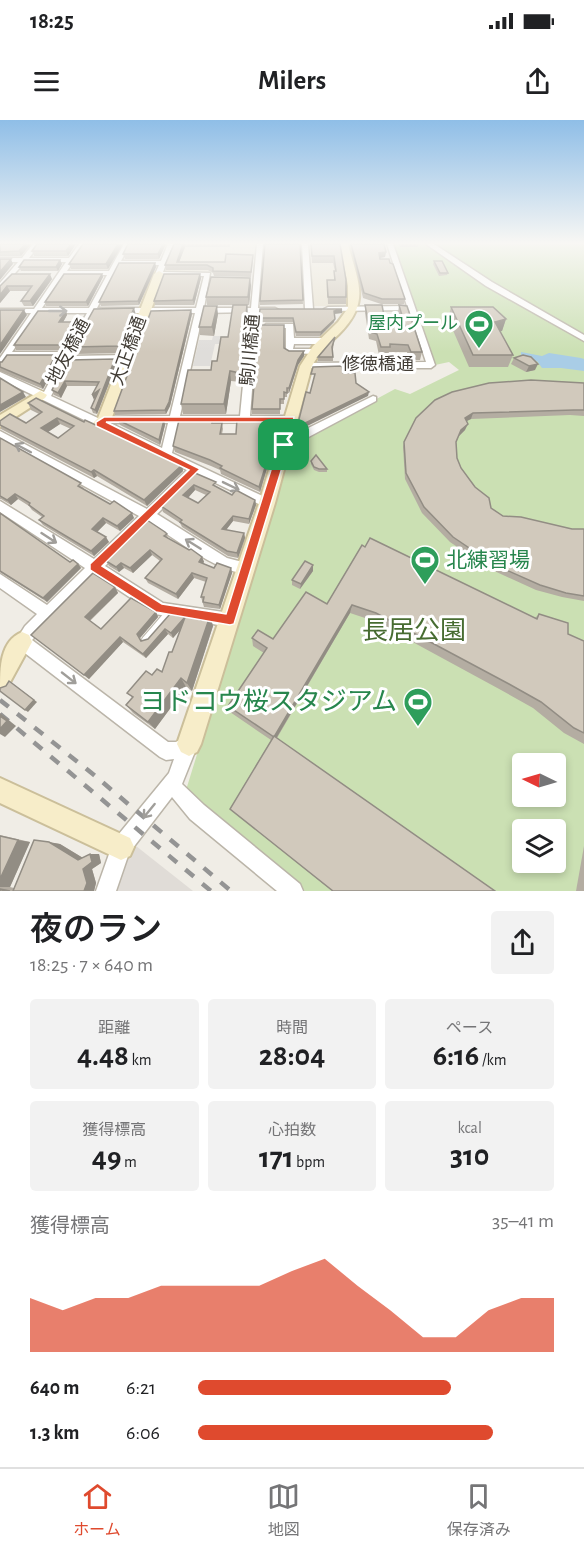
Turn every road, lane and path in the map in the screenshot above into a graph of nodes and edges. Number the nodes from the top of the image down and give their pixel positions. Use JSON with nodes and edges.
{"nodes":[{"id":1,"x":57,"y":280,"type":"edge"},
{"id":2,"x":107,"y":280,"type":"edge"},
{"id":3,"x":156,"y":280,"type":"edge"},
{"id":4,"x":206,"y":280,"type":"joint"},
{"id":5,"x":216,"y":280,"type":"edge"},
{"id":6,"x":307,"y":280,"type":"edge"},
{"id":7,"x":351,"y":280,"type":"edge"},
{"id":8,"x":402,"y":280,"type":"edge"},
{"id":9,"x":482,"y":280,"type":"edge"},
{"id":10,"x":246,"y":281,"type":"edge"},
{"id":11,"x":257,"y":281,"type":"joint"},
{"id":12,"x":287,"y":309,"type":"edge"},
{"id":13,"x":298,"y":309,"type":"edge"},
{"id":14,"x":309,"y":309,"type":"junction"},
{"id":15,"x":353,"y":309,"type":"junction"},
{"id":16,"x":412,"y":309,"type":"junction"},
{"id":17,"x":91,"y":310,"type":"junction"},
{"id":18,"x":144,"y":310,"type":"junction"},
{"id":19,"x":200,"y":310,"type":"junction"},
{"id":20,"x":255,"y":310,"type":"junction"},
{"id":21,"x":0,"y":311,"type":"edge"},
{"id":22,"x":36,"y":311,"type":"junction"},
{"id":23,"x":253,"y":326,"type":"junction"},
{"id":24,"x":584,"y":338,"type":"edge"},
{"id":25,"x":290,"y":341,"type":"junction"},
{"id":26,"x":314,"y":353,"type":"junction"},
{"id":27,"x":66,"y":357,"type":"junction"},
{"id":28,"x":126,"y":358,"type":"junction"},
{"id":29,"x":3,"y":359,"type":"edge"},
{"id":30,"x":0,"y":375,"type":"edge"},
{"id":31,"x":43,"y":396,"type":"junction"},
{"id":32,"x":373,"y":399,"type":"dead end"},
{"id":33,"x":174,"y":419,"type":"junction"},
{"id":34,"x":245,"y":419,"type":"junction"},
{"id":35,"x":291,"y":419,"type":"junction"},
{"id":36,"x":0,"y":422,"type":"edge"},
{"id":37,"x":101,"y":422,"type":"junction"},
{"id":38,"x":0,"y":435,"type":"edge"},
{"id":39,"x":284,"y":445,"type":"junction"},
{"id":40,"x":166,"y":455,"type":"junction"},
{"id":41,"x":195,"y":469,"type":"junction"},
{"id":42,"x":267,"y":503,"type":"junction"},
{"id":43,"x":0,"y":506,"type":"edge"},
{"id":44,"x":148,"y":515,"type":"junction"},
{"id":45,"x":94,"y":567,"type":"junction"},
{"id":46,"x":245,"y":568,"type":"junction"},
{"id":47,"x":0,"y":580,"type":"edge"},
{"id":48,"x":172,"y":610,"type":"junction"},
{"id":49,"x":48,"y":614,"type":"junction"},
{"id":50,"x":230,"y":620,"type":"junction"},
{"id":51,"x":146,"y":640,"type":"edge"},
{"id":52,"x":22,"y":642,"type":"junction"},
{"id":53,"x":0,"y":678,"type":"edge"},
{"id":54,"x":189,"y":744,"type":"junction"},
{"id":55,"x":0,"y":790,"type":"edge"},
{"id":56,"x":179,"y":792,"type":"dead end"},
{"id":57,"x":121,"y":847,"type":"junction"},
{"id":58,"x":106,"y":891,"type":"edge"},
{"id":59,"x":293,"y":891,"type":"edge"}],
"edges":[{"from":1,"to":22,"type":"street"},
{"from":2,"to":17,"type":"street","name":"地友橋通"},
{"from":3,"to":18,"type":"street","name":"大正橋通"},
{"from":4,"to":5,"type":"street"},
{"from":4,"to":19,"type":"street"},
{"from":6,"to":14,"type":"street"},
{"from":7,"to":15,"type":"street"},
{"from":8,"to":16,"type":"street","name":"修徳橋通"},
{"from":9,"to":24,"type":"street"},
{"from":10,"to":11,"type":"street"},
{"from":11,"to":20,"type":"street","name":"駒川橋通"},
{"from":12,"to":20,"type":"street"},
{"from":13,"to":14,"type":"street"},
{"from":14,"to":15,"type":"street"},
{"from":15,"to":16,"type":"street"},
{"from":15,"to":26,"type":"street"},
{"from":16,"to":26,"type":"street","name":"修徳橋通"},
{"from":17,"to":18,"type":"street"},
{"from":22,"to":17,"type":"street","one_way":true},
{"from":17,"to":27,"type":"street","name":"地友橋通"},
{"from":18,"to":19,"type":"street"},
{"from":18,"to":28,"type":"street","name":"大正橋通"},
{"from":19,"to":20,"type":"street"},
{"from":19,"to":33,"type":"street"},
{"from":20,"to":23,"type":"street","name":"駒川橋通"},
{"from":21,"to":22,"type":"street"},
{"from":22,"to":29,"type":"street"},
{"from":23,"to":25,"type":"street"},
{"from":23,"to":34,"type":"street","name":"駒川橋通"},
{"from":25,"to":26,"type":"street"},
{"from":25,"to":26,"type":"street"},
{"from":26,"to":35,"type":"street"},
{"from":27,"to":28,"type":"street"},
{"from":27,"to":29,"type":"street"},
{"from":27,"to":31,"type":"street","name":"地友橋通"},
{"from":28,"to":37,"type":"street","name":"大正橋通"},
{"from":30,"to":31,"type":"street"},
{"from":31,"to":36,"type":"street"},
{"from":31,"to":37,"type":"street"},
{"from":32,"to":39,"type":"street"},
{"from":33,"to":34,"type":"street"},
{"from":33,"to":37,"type":"street"},
{"from":33,"to":40,"type":"street"},
{"from":34,"to":35,"type":"street"},
{"from":35,"to":39,"type":"street"},
{"from":37,"to":40,"type":"street"},
{"from":44,"to":38,"type":"street","one_way":true},
{"from":39,"to":42,"type":"street"},
{"from":40,"to":41,"type":"street"},
{"from":41,"to":42,"type":"street","one_way":true},
{"from":41,"to":44,"type":"street"},
{"from":42,"to":46,"type":"street"},
{"from":43,"to":45,"type":"street","one_way":true},
{"from":44,"to":45,"type":"street"},
{"from":46,"to":44,"type":"street","one_way":true},
{"from":45,"to":48,"type":"street"},
{"from":45,"to":49,"type":"street"},
{"from":46,"to":50,"type":"street"},
{"from":47,"to":49,"type":"street"},
{"from":48,"to":50,"type":"street"},
{"from":48,"to":51,"type":"lane"},
{"from":49,"to":52,"type":"street"},
{"from":50,"to":54,"type":"street"},
{"from":52,"to":53,"type":"street"},
{"from":52,"to":54,"type":"street","one_way":true},
{"from":54,"to":57,"type":"street","one_way":true},
{"from":55,"to":57,"type":"street"},
{"from":56,"to":59,"type":"street"},
{"from":57,"to":58,"type":"street"}]}
